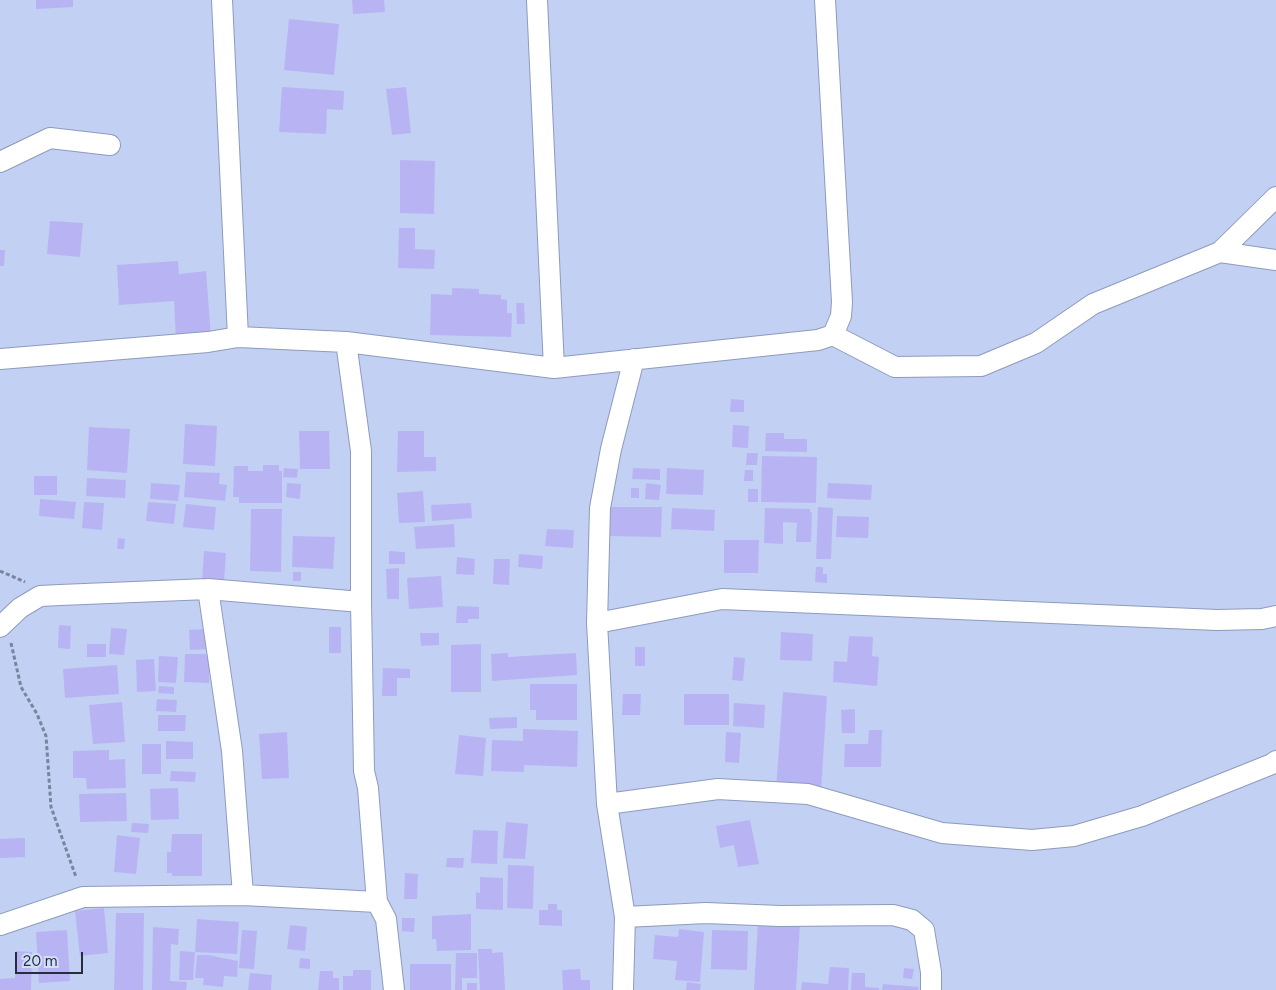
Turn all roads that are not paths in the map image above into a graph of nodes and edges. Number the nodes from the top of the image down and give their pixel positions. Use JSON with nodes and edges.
{"nodes":[{"id":1,"x":222,"y":0,"type":"edge"},
{"id":2,"x":537,"y":0,"type":"edge"},
{"id":3,"x":825,"y":0,"type":"edge"},
{"id":4,"x":110,"y":145,"type":"dead end"},
{"id":5,"x":0,"y":162,"type":"edge"},
{"id":6,"x":1276,"y":197,"type":"edge"},
{"id":7,"x":1220,"y":252,"type":"junction"},
{"id":8,"x":1276,"y":260,"type":"edge"},
{"id":9,"x":833,"y":335,"type":"junction"},
{"id":10,"x":238,"y":337,"type":"junction"},
{"id":11,"x":346,"y":342,"type":"junction"},
{"id":12,"x":0,"y":359,"type":"edge"},
{"id":13,"x":634,"y":359,"type":"junction"},
{"id":14,"x":554,"y":368,"type":"junction"},
{"id":15,"x":208,"y":589,"type":"junction"},
{"id":16,"x":361,"y":602,"type":"junction"},
{"id":17,"x":1276,"y":616,"type":"edge"},
{"id":18,"x":4,"y":623,"type":"edge"},
{"id":19,"x":598,"y":623,"type":"junction"},
{"id":20,"x":1276,"y":761,"type":"edge"},
{"id":21,"x":607,"y":804,"type":"junction"},
{"id":22,"x":243,"y":895,"type":"junction"},
{"id":23,"x":377,"y":902,"type":"junction"},
{"id":24,"x":625,"y":917,"type":"junction"},
{"id":25,"x":0,"y":925,"type":"edge"},
{"id":26,"x":394,"y":990,"type":"edge"},
{"id":27,"x":624,"y":990,"type":"edge"},
{"id":28,"x":932,"y":990,"type":"edge"}],
"edges":[{"from":1,"to":10,"type":"street"},
{"from":2,"to":14,"type":"street"},
{"from":3,"to":9,"type":"street"},
{"from":4,"to":5,"type":"street"},
{"from":6,"to":7,"type":"street"},
{"from":7,"to":8,"type":"street"},
{"from":7,"to":9,"type":"street"},
{"from":9,"to":13,"type":"street"},
{"from":10,"to":11,"type":"street"},
{"from":10,"to":12,"type":"street"},
{"from":11,"to":14,"type":"street"},
{"from":11,"to":16,"type":"street"},
{"from":13,"to":14,"type":"street"},
{"from":13,"to":19,"type":"street"},
{"from":15,"to":16,"type":"street"},
{"from":15,"to":18,"type":"street"},
{"from":15,"to":22,"type":"street"},
{"from":16,"to":23,"type":"street"},
{"from":17,"to":19,"type":"street"},
{"from":19,"to":21,"type":"street"},
{"from":20,"to":21,"type":"street"},
{"from":21,"to":24,"type":"street"},
{"from":22,"to":23,"type":"street"},
{"from":22,"to":25,"type":"street"},
{"from":23,"to":26,"type":"street"},
{"from":24,"to":27,"type":"street"},
{"from":24,"to":28,"type":"street"}]}
